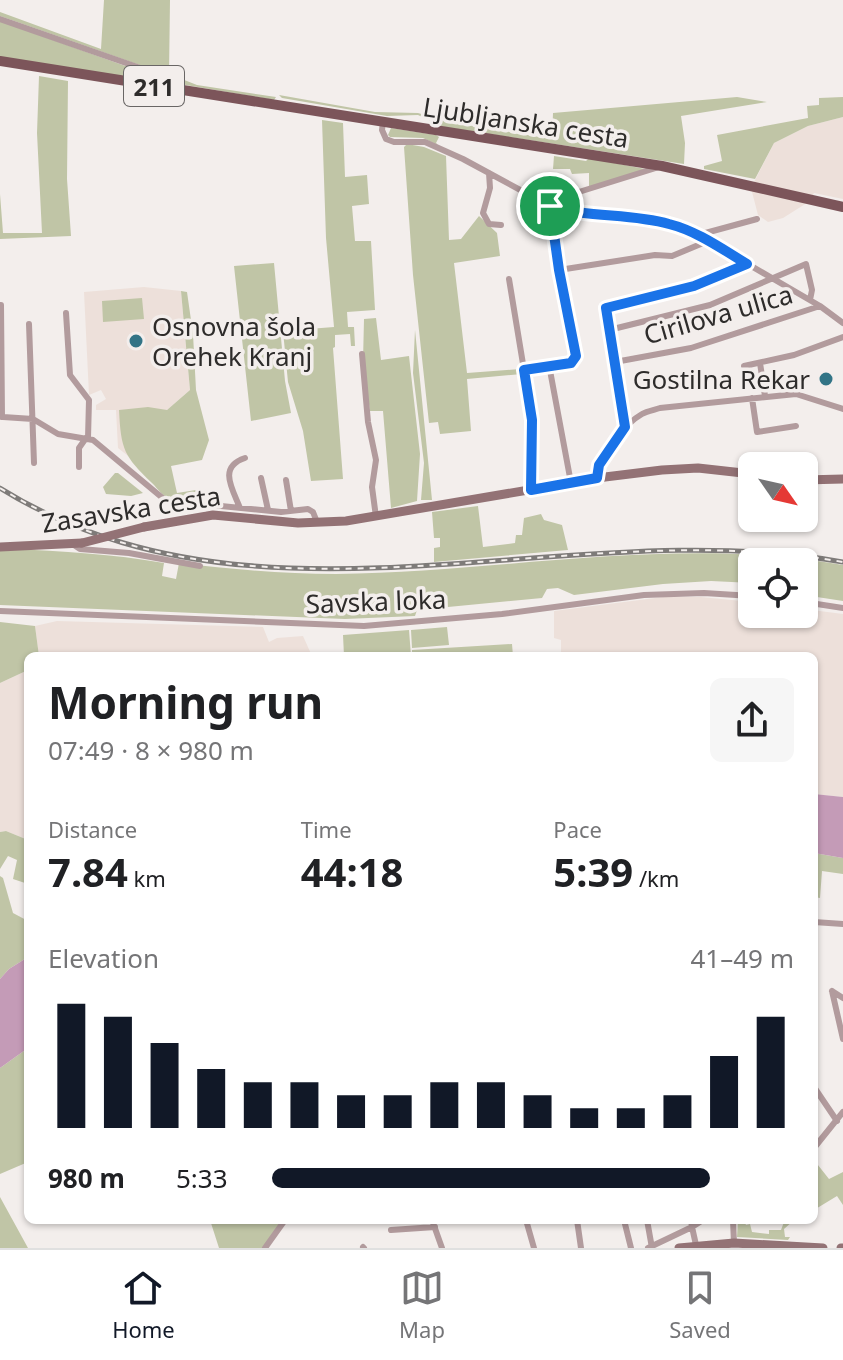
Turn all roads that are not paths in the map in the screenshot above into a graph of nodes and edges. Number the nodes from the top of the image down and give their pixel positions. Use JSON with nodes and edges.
{"nodes":[{"id":1,"x":0,"y":19,"type":"edge"},
{"id":2,"x":0,"y":61,"type":"edge"},
{"id":3,"x":175,"y":90,"type":"junction"},
{"id":4,"x":383,"y":122,"type":"junction"},
{"id":5,"x":662,"y":166,"type":"junction"},
{"id":6,"x":489,"y":173,"type":"junction"},
{"id":7,"x":553,"y":207,"type":"junction"},
{"id":8,"x":843,"y":207,"type":"edge"},
{"id":9,"x":757,"y":219,"type":"dead end"},
{"id":10,"x":501,"y":225,"type":"dead end"},
{"id":11,"x":698,"y":235,"type":"junction"},
{"id":12,"x":708,"y":241,"type":"junction"},
{"id":13,"x":747,"y":264,"type":"junction"},
{"id":14,"x":559,"y":270,"type":"junction"},
{"id":15,"x":773,"y":278,"type":"junction"},
{"id":16,"x":509,"y":279,"type":"dead end"},
{"id":17,"x":810,"y":300,"type":"junction"},
{"id":18,"x":1,"y":305,"type":"edge"},
{"id":19,"x":820,"y":306,"type":"junction"},
{"id":20,"x":66,"y":313,"type":"dead end"},
{"id":21,"x":843,"y":323,"type":"edge"},
{"id":22,"x":29,"y":324,"type":"dead end"},
{"id":23,"x":609,"y":330,"type":"junction"},
{"id":24,"x":843,"y":337,"type":"edge"},
{"id":25,"x":362,"y":354,"type":"dead end"},
{"id":26,"x":615,"y":362,"type":"junction"},
{"id":27,"x":760,"y":363,"type":"junction"},
{"id":28,"x":549,"y":365,"type":"junction"},
{"id":29,"x":744,"y":366,"type":"dead end"},
{"id":30,"x":524,"y":370,"type":"junction"},
{"id":31,"x":765,"y":396,"type":"junction"},
{"id":32,"x":752,"y":398,"type":"junction"},
{"id":33,"x":843,"y":409,"type":"edge"},
{"id":34,"x":1,"y":419,"type":"edge"},
{"id":35,"x":33,"y":419,"type":"junction"},
{"id":36,"x":796,"y":426,"type":"dead end"},
{"id":37,"x":625,"y":427,"type":"junction"},
{"id":38,"x":87,"y":438,"type":"junction"},
{"id":39,"x":245,"y":458,"type":"dead end"},
{"id":40,"x":34,"y":463,"type":"dead end"},
{"id":41,"x":79,"y":467,"type":"dead end"},
{"id":42,"x":738,"y":473,"type":"edge"},
{"id":43,"x":261,"y":478,"type":"dead end"},
{"id":44,"x":597,"y":478,"type":"junction"},
{"id":45,"x":843,"y":479,"type":"edge"},
{"id":46,"x":286,"y":480,"type":"dead end"},
{"id":47,"x":818,"y":480,"type":"edge"},
{"id":48,"x":571,"y":483,"type":"junction"},
{"id":49,"x":531,"y":490,"type":"junction"},
{"id":50,"x":240,"y":508,"type":"junction"},
{"id":51,"x":268,"y":510,"type":"junction"},
{"id":52,"x":291,"y":511,"type":"junction"},
{"id":53,"x":376,"y":517,"type":"junction"},
{"id":54,"x":317,"y":522,"type":"junction"},
{"id":55,"x":78,"y":544,"type":"junction"},
{"id":56,"x":0,"y":547,"type":"edge"},
{"id":57,"x":200,"y":566,"type":"dead end"},
{"id":58,"x":738,"y":595,"type":"edge"},
{"id":59,"x":818,"y":604,"type":"edge"},
{"id":60,"x":843,"y":608,"type":"edge"},
{"id":61,"x":0,"y":611,"type":"edge"},
{"id":62,"x":818,"y":922,"type":"edge"},
{"id":63,"x":843,"y":924,"type":"edge"},
{"id":64,"x":843,"y":998,"type":"edge"},
{"id":65,"x":843,"y":1039,"type":"edge"},
{"id":66,"x":818,"y":1093,"type":"edge"},
{"id":67,"x":843,"y":1112,"type":"edge"},
{"id":68,"x":837,"y":1121,"type":"junction"},
{"id":69,"x":818,"y":1143,"type":"edge"},
{"id":70,"x":282,"y":1224,"type":"edge"},
{"id":71,"x":434,"y":1224,"type":"edge"},
{"id":72,"x":527,"y":1224,"type":"edge"},
{"id":73,"x":578,"y":1224,"type":"edge"},
{"id":74,"x":625,"y":1224,"type":"edge"},
{"id":75,"x":648,"y":1224,"type":"edge"},
{"id":76,"x":692,"y":1224,"type":"edge"},
{"id":77,"x":733,"y":1224,"type":"edge"},
{"id":78,"x":391,"y":1230,"type":"dead end"},
{"id":79,"x":734,"y":1243,"type":"junction"},
{"id":80,"x":696,"y":1245,"type":"junction"},
{"id":81,"x":651,"y":1247,"type":"edge"},
{"id":82,"x":265,"y":1248,"type":"edge"},
{"id":83,"x":442,"y":1248,"type":"edge"},
{"id":84,"x":534,"y":1248,"type":"edge"},
{"id":85,"x":581,"y":1248,"type":"edge"},
{"id":86,"x":631,"y":1248,"type":"edge"},
{"id":87,"x":679,"y":1248,"type":"edge"},
{"id":88,"x":823,"y":1248,"type":"edge"}],
"edges":[{"from":1,"to":3,"type":"street"},
{"from":2,"to":3,"type":"main road","number":"211"},
{"from":3,"to":4,"type":"main road","name":"Ljubljanska cesta","number":"211"},
{"from":4,"to":5,"type":"main road","name":"Ljubljanska cesta","number":"211"},
{"from":4,"to":6,"type":"street","name":"Ljubljanska cesta"},
{"from":5,"to":7,"type":"street","name":"Ljubljanska cesta"},
{"from":5,"to":8,"type":"main road","name":"Ljubljanska cesta","number":"211"},
{"from":6,"to":7,"type":"street","name":"Ljubljanska cesta"},
{"from":6,"to":10,"type":"street"},
{"from":7,"to":11,"type":"street","name":"Ljubljanska cesta"},
{"from":7,"to":14,"type":"street"},
{"from":9,"to":11,"type":"street"},
{"from":11,"to":12,"type":"street","name":"Ljubljanska cesta"},
{"from":12,"to":13,"type":"street","name":"Ljubljanska cesta"},
{"from":12,"to":14,"type":"street"},
{"from":13,"to":15,"type":"street","name":"Ljubljanska cesta"},
{"from":13,"to":23,"type":"street"},
{"from":14,"to":28,"type":"street"},
{"from":15,"to":17,"type":"street","name":"Cirilova ulica"},
{"from":15,"to":17,"type":"street","name":"Cirilova ulica"},
{"from":15,"to":23,"type":"street"},
{"from":16,"to":30,"type":"street"},
{"from":17,"to":19,"type":"street","name":"Cirilova ulica"},
{"from":18,"to":34,"type":"street","name":"Zasavska cesta"},
{"from":19,"to":21,"type":"street"},
{"from":19,"to":26,"type":"street","name":"Cirilova ulica"},
{"from":20,"to":38,"type":"street","name":"Zasavska cesta"},
{"from":22,"to":35,"type":"street"},
{"from":23,"to":26,"type":"street"},
{"from":24,"to":27,"type":"street"},
{"from":25,"to":53,"type":"street"},
{"from":26,"to":37,"type":"street"},
{"from":27,"to":29,"type":"street"},
{"from":27,"to":31,"type":"street"},
{"from":28,"to":30,"type":"street"},
{"from":28,"to":48,"type":"street"},
{"from":30,"to":49,"type":"street"},
{"from":31,"to":32,"type":"street"},
{"from":31,"to":33,"type":"street"},
{"from":32,"to":36,"type":"street"},
{"from":32,"to":37,"type":"street"},
{"from":34,"to":35,"type":"street","name":"Zasavska cesta"},
{"from":35,"to":38,"type":"street","name":"Zasavska cesta"},
{"from":35,"to":40,"type":"street"},
{"from":37,"to":44,"type":"street"},
{"from":38,"to":41,"type":"street","name":"Zasavska cesta"},
{"from":38,"to":50,"type":"street","name":"Zasavska cesta"},
{"from":39,"to":50,"type":"street","name":"Zasavska cesta"},
{"from":42,"to":44,"type":"street","name":"Zasavska cesta"},
{"from":43,"to":51,"type":"street"},
{"from":44,"to":48,"type":"street","name":"Zasavska cesta"},
{"from":45,"to":47,"type":"street"},
{"from":46,"to":52,"type":"street"},
{"from":48,"to":49,"type":"street","name":"Zasavska cesta"},
{"from":49,"to":53,"type":"street","name":"Zasavska cesta"},
{"from":50,"to":51,"type":"street","name":"Zasavska cesta"},
{"from":51,"to":52,"type":"street","name":"Zasavska cesta"},
{"from":52,"to":54,"type":"street","name":"Zasavska cesta"},
{"from":53,"to":54,"type":"street","name":"Zasavska cesta"},
{"from":54,"to":55,"type":"street","name":"Zasavska cesta","bridge":true},
{"from":55,"to":56,"type":"street","name":"Zasavska cesta"},
{"from":55,"to":57,"type":"street"},
{"from":58,"to":61,"type":"street","name":"Savska loka"},
{"from":59,"to":60,"type":"street"},
{"from":62,"to":63,"type":"street"},
{"from":64,"to":65,"type":"street"},
{"from":66,"to":68,"type":"street"},
{"from":67,"to":68,"type":"street"},
{"from":68,"to":69,"type":"street"},
{"from":70,"to":82,"type":"street"},
{"from":71,"to":78,"type":"street"},
{"from":71,"to":83,"type":"street"},
{"from":72,"to":84,"type":"street"},
{"from":73,"to":85,"type":"street"},
{"from":74,"to":86,"type":"street"},
{"from":75,"to":81,"type":"street"},
{"from":76,"to":80,"type":"street"},
{"from":76,"to":81,"type":"street"},
{"from":77,"to":79,"type":"street"},
{"from":79,"to":80,"type":"street"},
{"from":79,"to":88,"type":"street"},
{"from":80,"to":87,"type":"street"}]}
